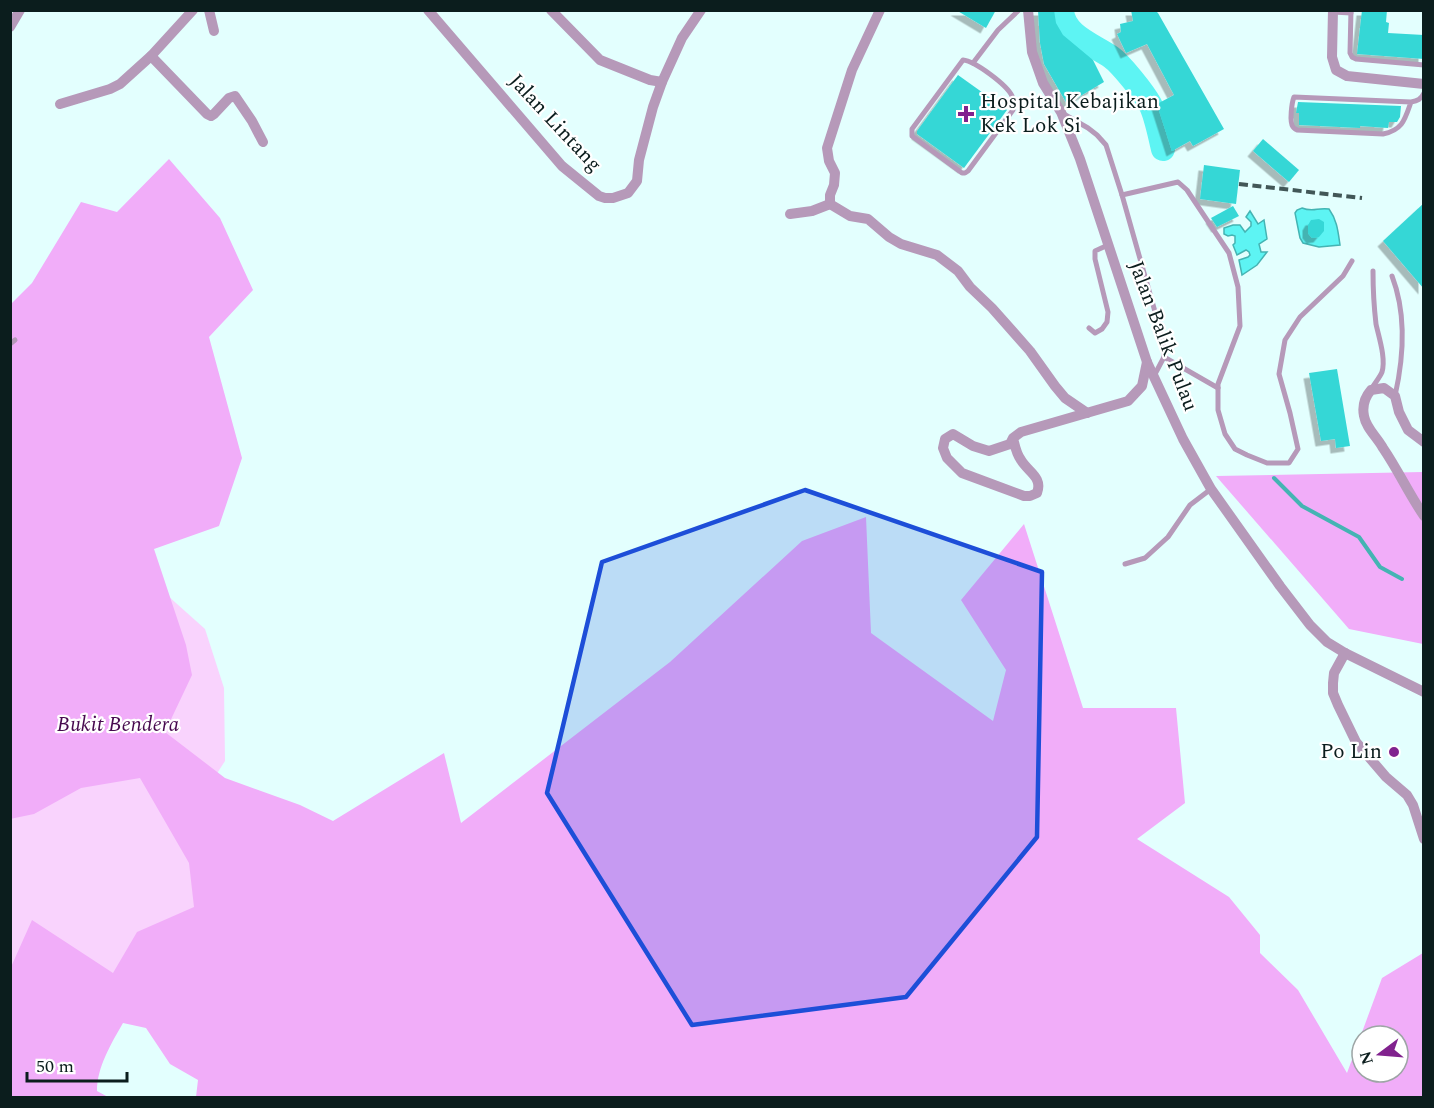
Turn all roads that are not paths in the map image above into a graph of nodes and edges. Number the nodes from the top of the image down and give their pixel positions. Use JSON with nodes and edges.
{"nodes":[{"id":1,"x":20,"y":10,"type":"edge"},
{"id":2,"x":193,"y":10,"type":"edge"},
{"id":3,"x":209,"y":10,"type":"edge"},
{"id":4,"x":428,"y":10,"type":"edge"},
{"id":5,"x":551,"y":10,"type":"edge"},
{"id":6,"x":701,"y":10,"type":"edge"},
{"id":7,"x":880,"y":10,"type":"edge"},
{"id":8,"x":1019,"y":10,"type":"edge"},
{"id":9,"x":1029,"y":10,"type":"edge"},
{"id":10,"x":1333,"y":11,"type":"edge"},
{"id":11,"x":1351,"y":12,"type":"edge"},
{"id":12,"x":10,"y":27,"type":"edge"},
{"id":13,"x":214,"y":31,"type":"dead end"},
{"id":14,"x":151,"y":56,"type":"junction"},
{"id":15,"x":973,"y":63,"type":"junction"},
{"id":16,"x":1424,"y":65,"type":"edge"},
{"id":17,"x":662,"y":82,"type":"junction"},
{"id":18,"x":1424,"y":84,"type":"edge"},
{"id":19,"x":1424,"y":93,"type":"edge"},
{"id":20,"x":1411,"y":102,"type":"junction"},
{"id":21,"x":60,"y":104,"type":"dead end"},
{"id":22,"x":1061,"y":112,"type":"junction"},
{"id":23,"x":263,"y":142,"type":"dead end"},
{"id":24,"x":1122,"y":195,"type":"junction"},
{"id":25,"x":830,"y":204,"type":"junction"},
{"id":26,"x":790,"y":214,"type":"dead end"},
{"id":27,"x":1108,"y":245,"type":"junction"},
{"id":28,"x":1352,"y":261,"type":"dead end"},
{"id":29,"x":1373,"y":271,"type":"dead end"},
{"id":30,"x":1392,"y":276,"type":"dead end"},
{"id":31,"x":1089,"y":328,"type":"dead end"},
{"id":32,"x":1164,"y":357,"type":"junction"},
{"id":33,"x":1147,"y":362,"type":"junction"},
{"id":34,"x":1154,"y":376,"type":"junction"},
{"id":35,"x":1218,"y":388,"type":"junction"},
{"id":36,"x":1371,"y":390,"type":"junction"},
{"id":37,"x":1395,"y":396,"type":"junction"},
{"id":38,"x":1088,"y":413,"type":"junction"},
{"id":39,"x":1013,"y":438,"type":"junction"},
{"id":40,"x":1424,"y":442,"type":"edge"},
{"id":41,"x":1211,"y":489,"type":"junction"},
{"id":42,"x":1424,"y":516,"type":"edge"},
{"id":43,"x":1125,"y":564,"type":"dead end"},
{"id":44,"x":1345,"y":653,"type":"junction"},
{"id":45,"x":1424,"y":692,"type":"edge"},
{"id":46,"x":1424,"y":839,"type":"edge"}],
"edges":[{"from":1,"to":12,"type":"street"},
{"from":2,"to":14,"type":"street"},
{"from":3,"to":13,"type":"street"},
{"from":4,"to":17,"type":"street","name":"Jalan Lintang"},
{"from":5,"to":17,"type":"street"},
{"from":6,"to":17,"type":"street","name":"Jalan Lintang"},
{"from":7,"to":25,"type":"street"},
{"from":8,"to":15,"type":"lane"},
{"from":9,"to":22,"type":"street","name":"Jalan Balik Pulau"},
{"from":10,"to":11,"type":"lane"},
{"from":10,"to":18,"type":"street"},
{"from":11,"to":16,"type":"lane"},
{"from":14,"to":21,"type":"street"},
{"from":14,"to":23,"type":"street"},
{"from":15,"to":15,"type":"lane"},
{"from":19,"to":20,"type":"lane"},
{"from":20,"to":20,"type":"lane"},
{"from":22,"to":24,"type":"lane"},
{"from":22,"to":27,"type":"street","name":"Jalan Balik Pulau"},
{"from":24,"to":32,"type":"lane"},
{"from":24,"to":35,"type":"lane"},
{"from":25,"to":26,"type":"street"},
{"from":25,"to":38,"type":"street"},
{"from":27,"to":31,"type":"lane"},
{"from":27,"to":33,"type":"street","name":"Jalan Balik Pulau"},
{"from":28,"to":35,"type":"lane"},
{"from":29,"to":36,"type":"lane"},
{"from":30,"to":37,"type":"lane"},
{"from":32,"to":34,"type":"lane"},
{"from":32,"to":35,"type":"lane"},
{"from":33,"to":34,"type":"street","name":"Jalan Balik Pulau"},
{"from":33,"to":38,"type":"street"},
{"from":34,"to":41,"type":"street","name":"Jalan Balik Pulau"},
{"from":36,"to":37,"type":"street"},
{"from":36,"to":42,"type":"street"},
{"from":37,"to":40,"type":"street"},
{"from":38,"to":39,"type":"street"},
{"from":39,"to":39,"type":"street"},
{"from":41,"to":43,"type":"lane"},
{"from":41,"to":44,"type":"street","name":"Jalan Balik Pulau"},
{"from":44,"to":45,"type":"street","name":"Jalan Balik Pulau"},
{"from":44,"to":46,"type":"street"}]}
